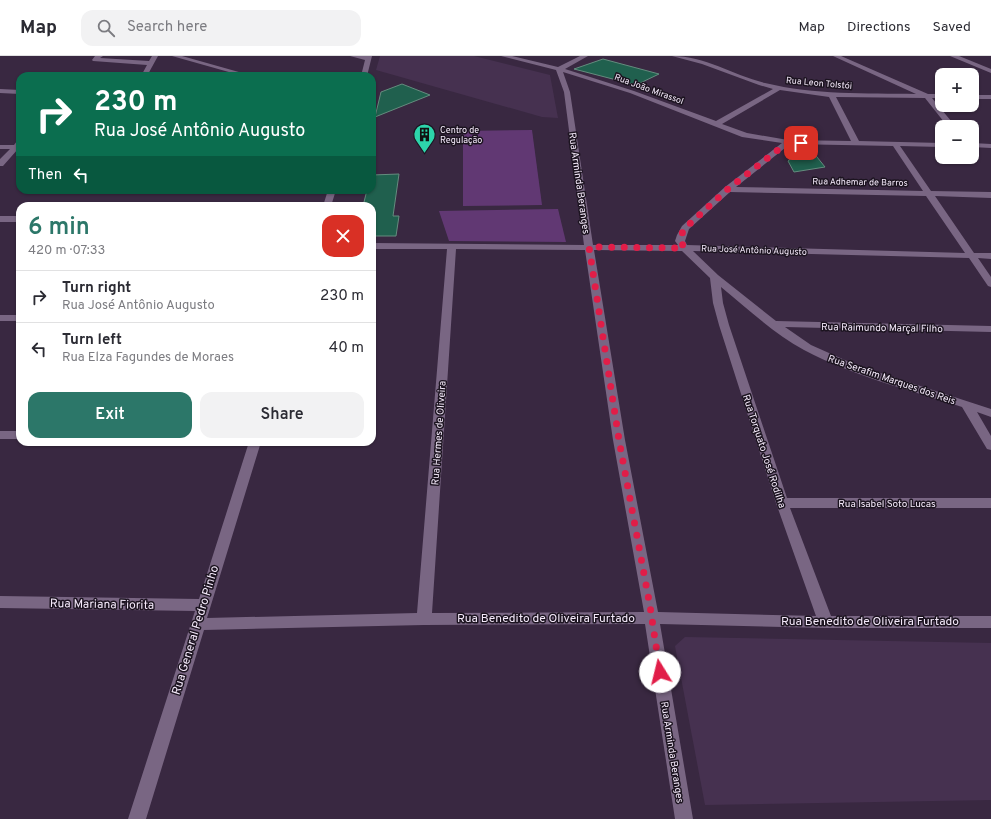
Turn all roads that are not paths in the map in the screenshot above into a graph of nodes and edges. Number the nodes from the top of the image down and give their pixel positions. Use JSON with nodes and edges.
{"nodes":[{"id":1,"x":100,"y":56,"type":"edge"},
{"id":2,"x":155,"y":56,"type":"edge"},
{"id":3,"x":175,"y":56,"type":"edge"},
{"id":4,"x":352,"y":56,"type":"edge"},
{"id":5,"x":504,"y":56,"type":"edge"},
{"id":6,"x":585,"y":56,"type":"edge"},
{"id":7,"x":676,"y":56,"type":"edge"},
{"id":8,"x":836,"y":56,"type":"edge"},
{"id":9,"x":952,"y":56,"type":"edge"},
{"id":10,"x":369,"y":58,"type":"edge"},
{"id":11,"x":151,"y":64,"type":"junction"},
{"id":12,"x":559,"y":69,"type":"junction"},
{"id":13,"x":991,"y":71,"type":"edge"},
{"id":14,"x":146,"y":72,"type":"edge"},
{"id":15,"x":235,"y":72,"type":"edge"},
{"id":16,"x":365,"y":72,"type":"edge"},
{"id":17,"x":779,"y":88,"type":"junction"},
{"id":18,"x":0,"y":91,"type":"edge"},
{"id":19,"x":16,"y":92,"type":"edge"},
{"id":20,"x":832,"y":94,"type":"junction"},
{"id":21,"x":927,"y":96,"type":"junction"},
{"id":22,"x":935,"y":96,"type":"edge"},
{"id":23,"x":979,"y":97,"type":"edge"},
{"id":24,"x":991,"y":97,"type":"edge"},
{"id":25,"x":946,"y":120,"type":"edge"},
{"id":26,"x":716,"y":124,"type":"junction"},
{"id":27,"x":788,"y":142,"type":"junction"},
{"id":28,"x":856,"y":143,"type":"junction"},
{"id":29,"x":895,"y":144,"type":"junction"},
{"id":30,"x":935,"y":145,"type":"edge"},
{"id":31,"x":979,"y":145,"type":"edge"},
{"id":32,"x":16,"y":146,"type":"edge"},
{"id":33,"x":991,"y":146,"type":"edge"},
{"id":34,"x":0,"y":147,"type":"edge"},
{"id":35,"x":16,"y":149,"type":"edge"},
{"id":36,"x":0,"y":164,"type":"edge"},
{"id":37,"x":728,"y":189,"type":"junction"},
{"id":38,"x":928,"y":194,"type":"junction"},
{"id":39,"x":991,"y":195,"type":"edge"},
{"id":40,"x":0,"y":219,"type":"edge"},
{"id":41,"x":16,"y":219,"type":"edge"},
{"id":42,"x":376,"y":246,"type":"edge"},
{"id":43,"x":452,"y":247,"type":"junction"},
{"id":44,"x":589,"y":247,"type":"junction"},
{"id":45,"x":684,"y":248,"type":"junction"},
{"id":46,"x":971,"y":256,"type":"junction"},
{"id":47,"x":991,"y":256,"type":"edge"},
{"id":48,"x":715,"y":277,"type":"junction"},
{"id":49,"x":991,"y":284,"type":"edge"},
{"id":50,"x":0,"y":318,"type":"edge"},
{"id":51,"x":16,"y":318,"type":"edge"},
{"id":52,"x":773,"y":324,"type":"junction"},
{"id":53,"x":991,"y":329,"type":"edge"},
{"id":54,"x":966,"y":404,"type":"junction"},
{"id":55,"x":991,"y":413,"type":"edge"},
{"id":56,"x":0,"y":435,"type":"edge"},
{"id":57,"x":16,"y":435,"type":"edge"},
{"id":58,"x":254,"y":446,"type":"edge"},
{"id":59,"x":991,"y":446,"type":"edge"},
{"id":60,"x":782,"y":503,"type":"junction"},
{"id":61,"x":991,"y":503,"type":"edge"},
{"id":62,"x":0,"y":602,"type":"edge"},
{"id":63,"x":203,"y":605,"type":"junction"},
{"id":64,"x":651,"y":618,"type":"junction"},
{"id":65,"x":424,"y":619,"type":"junction"},
{"id":66,"x":826,"y":622,"type":"junction"},
{"id":67,"x":991,"y":622,"type":"edge"},
{"id":68,"x":197,"y":624,"type":"junction"},
{"id":69,"x":137,"y":819,"type":"edge"},
{"id":70,"x":684,"y":819,"type":"edge"}],
"edges":[{"from":1,"to":11,"type":"street"},
{"from":2,"to":11,"type":"street"},
{"from":3,"to":15,"type":"street"},
{"from":4,"to":10,"type":"street"},
{"from":5,"to":12,"type":"street","name":"Rua João Mirassol"},
{"from":6,"to":12,"type":"street"},
{"from":7,"to":17,"type":"street","name":"Rua Leon Tolstói"},
{"from":8,"to":21,"type":"street"},
{"from":9,"to":13,"type":"street"},
{"from":10,"to":16,"type":"street"},
{"from":11,"to":14,"type":"street"},
{"from":12,"to":26,"type":"street","name":"Rua João Mirassol"},
{"from":12,"to":44,"type":"street","name":"Rua Arminda Beranges"},
{"from":17,"to":20,"type":"street","name":"Rua Leon Tolstói"},
{"from":17,"to":26,"type":"street"},
{"from":18,"to":19,"type":"street"},
{"from":20,"to":21,"type":"street","name":"Rua Leon Tolstói"},
{"from":20,"to":28,"type":"street"},
{"from":21,"to":22,"type":"street","name":"Rua Leon Tolstói"},
{"from":21,"to":25,"type":"street"},
{"from":23,"to":24,"type":"street"},
{"from":26,"to":27,"type":"street","name":"Rua João Mirassol"},
{"from":27,"to":28,"type":"street","name":"Rua João Mirassol"},
{"from":27,"to":37,"type":"street"},
{"from":28,"to":29,"type":"street","name":"Rua João Mirassol"},
{"from":29,"to":30,"type":"street","name":"Rua João Mirassol"},
{"from":29,"to":38,"type":"street"},
{"from":31,"to":33,"type":"street"},
{"from":32,"to":34,"type":"street"},
{"from":35,"to":36,"type":"street"},
{"from":37,"to":38,"type":"street","name":"Rua Adhemar de Barros"},
{"from":37,"to":45,"type":"street"},
{"from":38,"to":39,"type":"street","name":"Rua Adhemar de Barros"},
{"from":38,"to":46,"type":"street"},
{"from":40,"to":41,"type":"street"},
{"from":42,"to":43,"type":"street","name":"Rua José Antônio Augusto"},
{"from":43,"to":44,"type":"street","name":"Rua José Antônio Augusto"},
{"from":43,"to":65,"type":"street","name":"Rua Hermes de Oliveira"},
{"from":44,"to":45,"type":"street","name":"Rua José Antônio Augusto"},
{"from":44,"to":64,"type":"street","name":"Rua Arminda Beranges"},
{"from":45,"to":46,"type":"street","name":"Rua José Antônio Augusto"},
{"from":45,"to":48,"type":"street","name":"Rua Serafim Marques dos Reis"},
{"from":46,"to":47,"type":"street","name":"Rua José Antônio Augusto"},
{"from":46,"to":49,"type":"street"},
{"from":48,"to":52,"type":"street","name":"Rua Serafim Marques dos Reis"},
{"from":48,"to":60,"type":"street","name":"Rua Torquato José Rodilha"},
{"from":50,"to":51,"type":"street"},
{"from":52,"to":53,"type":"street","name":"Rua Raimundo Marçal Filho"},
{"from":52,"to":54,"type":"street","name":"Rua Serafim Marques dos Reis"},
{"from":54,"to":55,"type":"street","name":"Rua Serafim Marques dos Reis"},
{"from":54,"to":59,"type":"street"},
{"from":56,"to":57,"type":"street"},
{"from":58,"to":63,"type":"street","name":"Rua General Pedro Pinho"},
{"from":60,"to":61,"type":"street","name":"Rua Isabel Soto Lucas"},
{"from":60,"to":66,"type":"street","name":"Rua Torquato José Rodilha"},
{"from":62,"to":63,"type":"street","name":"Rua Mariana Fiorita"},
{"from":63,"to":68,"type":"street","name":"Rua General Pedro Pinho"},
{"from":64,"to":65,"type":"street","name":"Rua Benedito de Oliveira Furtado"},
{"from":64,"to":66,"type":"street","name":"Rua Benedito de Oliveira Furtado"},
{"from":64,"to":70,"type":"street","name":"Rua Arminda Beranges"},
{"from":65,"to":68,"type":"street","name":"Rua Benedito de Oliveira Furtado"},
{"from":66,"to":67,"type":"street","name":"Rua Benedito de Oliveira Furtado"},
{"from":68,"to":69,"type":"street","name":"Rua General Pedro Pinho"}]}
